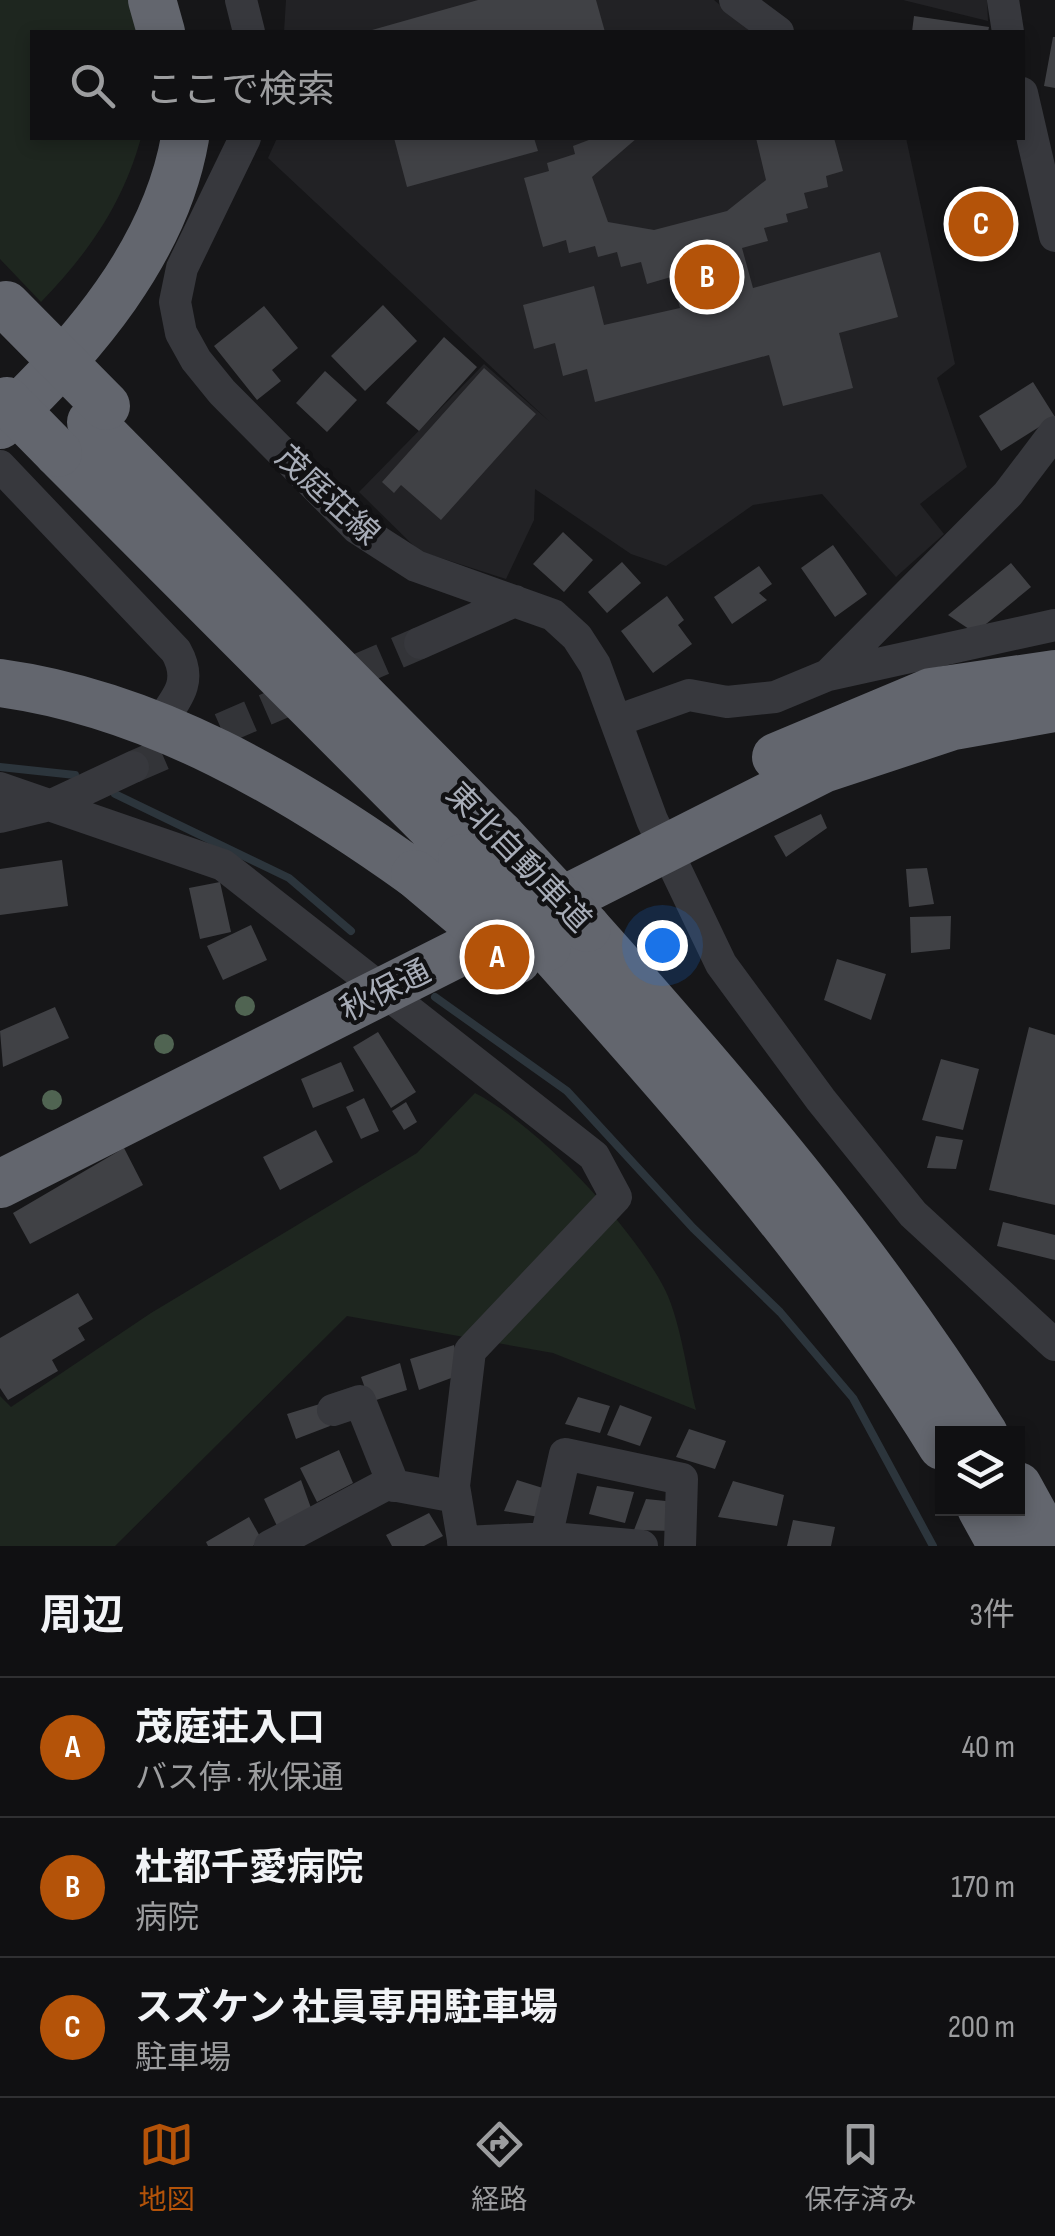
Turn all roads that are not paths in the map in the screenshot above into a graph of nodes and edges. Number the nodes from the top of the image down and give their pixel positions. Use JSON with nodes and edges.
{"nodes":[{"id":1,"x":152,"y":0,"type":"edge"},
{"id":2,"x":184,"y":0,"type":"edge"},
{"id":3,"x":241,"y":0,"type":"edge"},
{"id":4,"x":735,"y":0,"type":"edge"},
{"id":5,"x":1003,"y":0,"type":"edge"},
{"id":6,"x":160,"y":30,"type":"edge"},
{"id":7,"x":191,"y":30,"type":"edge"},
{"id":8,"x":249,"y":30,"type":"edge"},
{"id":9,"x":775,"y":30,"type":"edge"},
{"id":10,"x":1008,"y":30,"type":"edge"},
{"id":11,"x":1025,"y":97,"type":"edge"},
{"id":12,"x":1043,"y":124,"type":"edge"},
{"id":13,"x":154,"y":140,"type":"edge"},
{"id":14,"x":185,"y":140,"type":"edge"},
{"id":15,"x":243,"y":140,"type":"edge"},
{"id":16,"x":1055,"y":236,"type":"edge"},
{"id":17,"x":2,"y":310,"type":"edge"},
{"id":18,"x":0,"y":394,"type":"edge"},
{"id":19,"x":0,"y":425,"type":"edge"},
{"id":20,"x":85,"y":427,"type":"junction"},
{"id":21,"x":1055,"y":432,"type":"edge"},
{"id":22,"x":10,"y":476,"type":"edge"},
{"id":23,"x":515,"y":601,"type":"junction"},
{"id":24,"x":1055,"y":625,"type":"edge"},
{"id":25,"x":420,"y":643,"type":"tunnel mouth"},
{"id":26,"x":1055,"y":674,"type":"edge"},
{"id":27,"x":828,"y":675,"type":"junction"},
{"id":28,"x":0,"y":684,"type":"edge"},
{"id":29,"x":0,"y":699,"type":"edge"},
{"id":30,"x":1055,"y":708,"type":"edge"},
{"id":31,"x":104,"y":710,"type":"junction"},
{"id":32,"x":616,"y":721,"type":"junction"},
{"id":33,"x":156,"y":726,"type":"junction"},
{"id":34,"x":133,"y":767,"type":"tunnel mouth"},
{"id":35,"x":0,"y":788,"type":"edge"},
{"id":36,"x":54,"y":804,"type":"junction"},
{"id":37,"x":0,"y":817,"type":"edge"},
{"id":38,"x":658,"y":833,"type":"junction"},
{"id":39,"x":481,"y":847,"type":"junction"},
{"id":40,"x":550,"y":945,"type":"junction"},
{"id":41,"x":372,"y":978,"type":"junction"},
{"id":42,"x":0,"y":1146,"type":"edge"},
{"id":43,"x":0,"y":1184,"type":"edge"},
{"id":44,"x":1055,"y":1345,"type":"edge"},
{"id":45,"x":333,"y":1410,"type":"dead end"},
{"id":46,"x":979,"y":1426,"type":"edge"},
{"id":47,"x":935,"y":1436,"type":"edge"},
{"id":48,"x":394,"y":1486,"type":"junction"},
{"id":49,"x":456,"y":1497,"type":"junction"},
{"id":50,"x":1025,"y":1499,"type":"edge"},
{"id":51,"x":985,"y":1516,"type":"edge"},
{"id":52,"x":546,"y":1538,"type":"junction"},
{"id":53,"x":288,"y":1542,"type":"edge"},
{"id":54,"x":464,"y":1544,"type":"edge"},
{"id":55,"x":642,"y":1546,"type":"edge"},
{"id":56,"x":680,"y":1546,"type":"edge"},
{"id":57,"x":1002,"y":1546,"type":"edge"},
{"id":58,"x":1051,"y":1546,"type":"edge"}],
"edges":[{"from":1,"to":6,"type":"highway"},
{"from":2,"to":7,"type":"highway"},
{"from":3,"to":8,"type":"street"},
{"from":4,"to":9,"type":"street"},
{"from":5,"to":10,"type":"street"},
{"from":11,"to":12,"type":"street"},
{"from":12,"to":16,"type":"street"},
{"from":13,"to":18,"type":"highway"},
{"from":14,"to":19,"type":"highway"},
{"from":15,"to":23,"type":"street","name":"茂庭荘線"},
{"from":17,"to":20,"type":"highway","name":"東北自動車道"},
{"from":18,"to":20,"type":"highway","name":"東北自動車道","bridge":true},
{"from":20,"to":39,"type":"highway","name":"東北自動車道"},
{"from":20,"to":39,"type":"highway","name":"東北自動車道"},
{"from":21,"to":27,"type":"street"},
{"from":22,"to":33,"type":"street"},
{"from":23,"to":25,"type":"street"},
{"from":23,"to":32,"type":"street","name":"茂庭荘線"},
{"from":24,"to":27,"type":"street"},
{"from":26,"to":38,"type":"highway","name":"秋保通"},
{"from":27,"to":32,"type":"street"},
{"from":28,"to":31,"type":"highway"},
{"from":29,"to":31,"type":"highway"},
{"from":30,"to":38,"type":"highway","name":"秋保通"},
{"from":31,"to":33,"type":"highway"},
{"from":32,"to":38,"type":"street","name":"茂庭荘線"},
{"from":33,"to":40,"type":"highway","bridge":true},
{"from":34,"to":36,"type":"street"},
{"from":35,"to":36,"type":"street"},
{"from":36,"to":37,"type":"street"},
{"from":36,"to":41,"type":"street"},
{"from":38,"to":41,"type":"highway","name":"秋保通"},
{"from":38,"to":44,"type":"street","name":"茂庭荘線"},
{"from":39,"to":40,"type":"highway","name":"東北自動車道","bridge":true},
{"from":40,"to":46,"type":"highway","name":"東北自動車道"},
{"from":40,"to":47,"type":"highway"},
{"from":41,"to":42,"type":"highway","name":"秋保通"},
{"from":41,"to":43,"type":"highway","name":"秋保通"},
{"from":41,"to":49,"type":"street"},
{"from":45,"to":48,"type":"street"},
{"from":48,"to":49,"type":"street"},
{"from":48,"to":53,"type":"street"},
{"from":49,"to":54,"type":"street"},
{"from":50,"to":58,"type":"highway"},
{"from":51,"to":57,"type":"highway"},
{"from":52,"to":54,"type":"street"},
{"from":52,"to":55,"type":"street"},
{"from":52,"to":56,"type":"street"}]}
